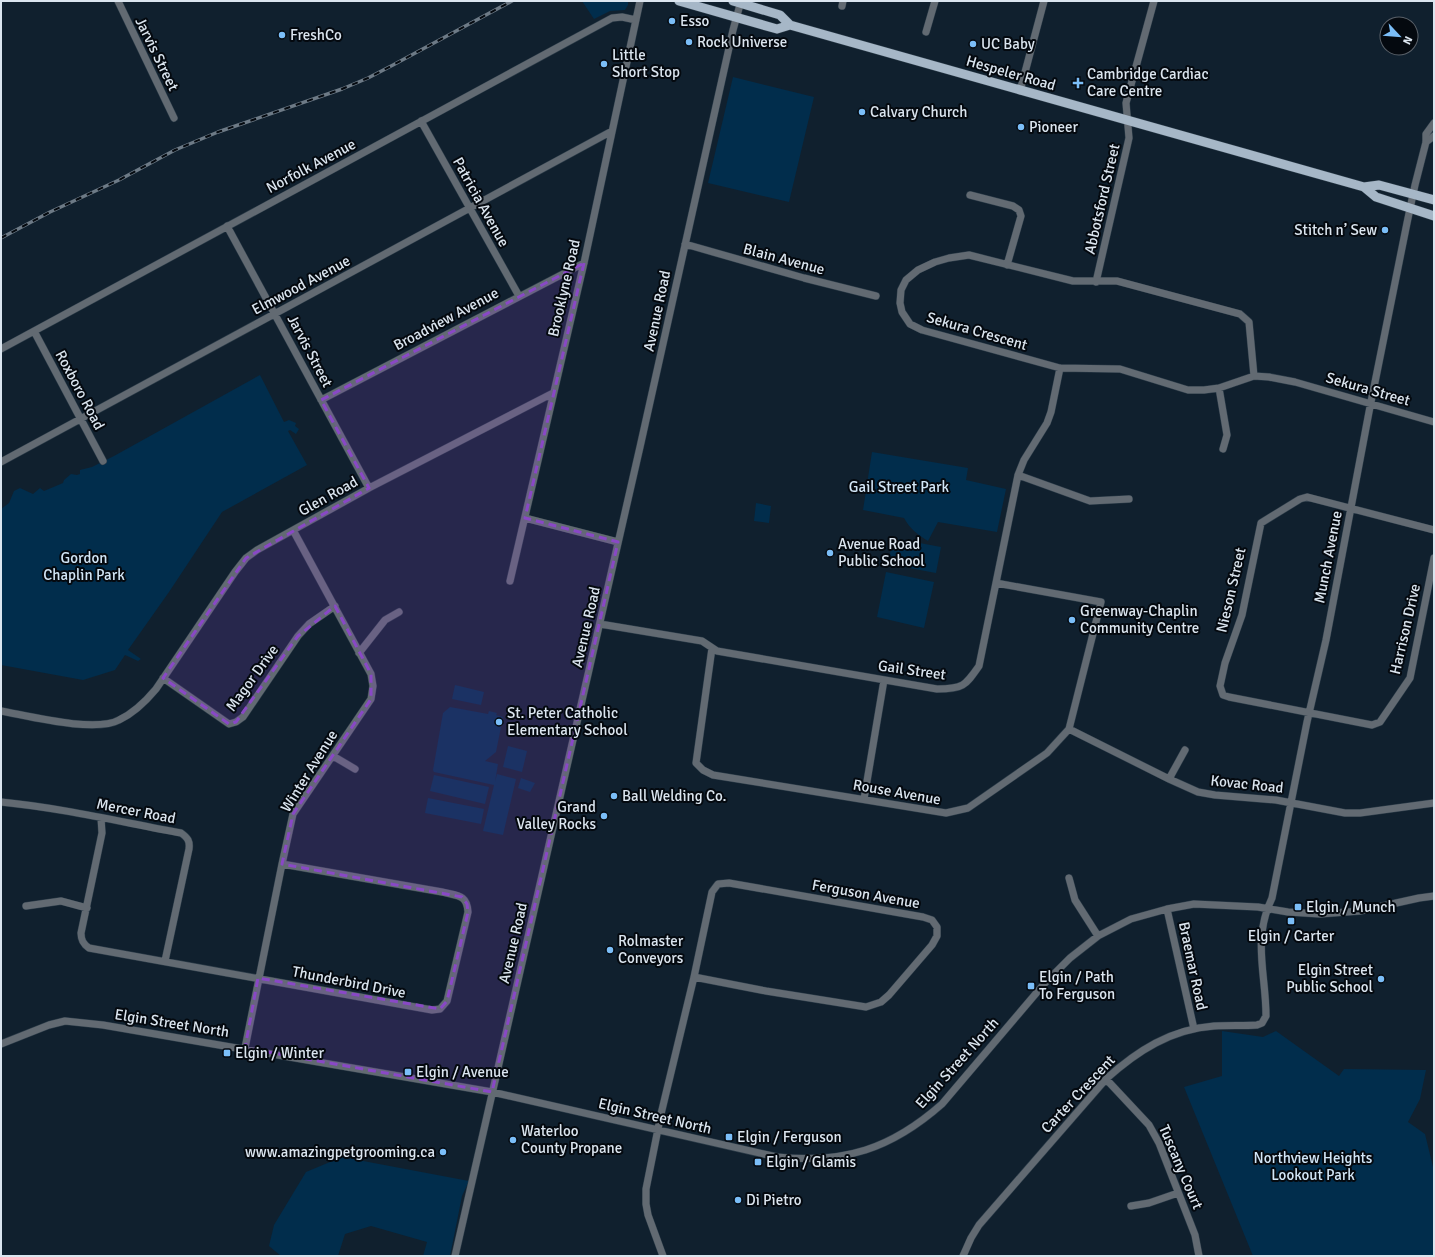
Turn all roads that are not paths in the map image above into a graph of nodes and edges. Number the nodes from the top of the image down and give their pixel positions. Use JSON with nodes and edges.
{"nodes":[{"id":1,"x":118,"y":1,"type":"edge"},
{"id":2,"x":640,"y":1,"type":"edge"},
{"id":3,"x":679,"y":1,"type":"edge"},
{"id":4,"x":935,"y":1,"type":"edge"},
{"id":5,"x":1044,"y":1,"type":"edge"},
{"id":6,"x":1154,"y":1,"type":"edge"},
{"id":7,"x":738,"y":2,"type":"edge"},
{"id":8,"x":736,"y":17,"type":"junction"},
{"id":9,"x":636,"y":20,"type":"junction"},
{"id":10,"x":790,"y":25,"type":"junction"},
{"id":11,"x":926,"y":32,"type":"dead end"},
{"id":12,"x":1020,"y":91,"type":"junction"},
{"id":13,"x":174,"y":118,"type":"dead end"},
{"id":14,"x":421,"y":121,"type":"junction"},
{"id":15,"x":1128,"y":121,"type":"junction"},
{"id":16,"x":1434,"y":123,"type":"edge"},
{"id":17,"x":612,"y":131,"type":"junction"},
{"id":18,"x":1434,"y":136,"type":"edge"},
{"id":19,"x":1426,"y":142,"type":"junction"},
{"id":20,"x":1364,"y":187,"type":"junction"},
{"id":21,"x":1412,"y":194,"type":"junction"},
{"id":22,"x":970,"y":195,"type":"dead end"},
{"id":23,"x":1434,"y":200,"type":"edge"},
{"id":24,"x":470,"y":208,"type":"junction"},
{"id":25,"x":1410,"y":208,"type":"junction"},
{"id":26,"x":1434,"y":216,"type":"edge"},
{"id":27,"x":227,"y":226,"type":"junction"},
{"id":28,"x":685,"y":244,"type":"junction"},
{"id":29,"x":584,"y":263,"type":"junction"},
{"id":30,"x":1007,"y":265,"type":"junction"},
{"id":31,"x":1096,"y":282,"type":"junction"},
{"id":32,"x":518,"y":296,"type":"junction"},
{"id":33,"x":876,"y":296,"type":"dead end"},
{"id":34,"x":275,"y":314,"type":"junction"},
{"id":35,"x":34,"y":331,"type":"junction"},
{"id":36,"x":1,"y":349,"type":"edge"},
{"id":37,"x":1060,"y":368,"type":"junction"},
{"id":38,"x":1254,"y":376,"type":"junction"},
{"id":39,"x":1295,"y":382,"type":"joint"},
{"id":40,"x":1219,"y":388,"type":"junction"},
{"id":41,"x":554,"y":393,"type":"junction"},
{"id":42,"x":321,"y":400,"type":"junction"},
{"id":43,"x":1370,"y":404,"type":"junction"},
{"id":44,"x":81,"y":419,"type":"junction"},
{"id":45,"x":1434,"y":422,"type":"edge"},
{"id":46,"x":1223,"y":449,"type":"dead end"},
{"id":47,"x":103,"y":461,"type":"dead end"},
{"id":48,"x":1,"y":462,"type":"edge"},
{"id":49,"x":1018,"y":476,"type":"junction"},
{"id":50,"x":369,"y":488,"type":"junction"},
{"id":51,"x":1129,"y":499,"type":"dead end"},
{"id":52,"x":1351,"y":507,"type":"junction"},
{"id":53,"x":525,"y":518,"type":"junction"},
{"id":54,"x":293,"y":530,"type":"junction"},
{"id":55,"x":1434,"y":530,"type":"edge"},
{"id":56,"x":618,"y":542,"type":"junction"},
{"id":57,"x":1434,"y":558,"type":"edge"},
{"id":58,"x":510,"y":581,"type":"dead end"},
{"id":59,"x":996,"y":584,"type":"junction"},
{"id":60,"x":335,"y":606,"type":"junction"},
{"id":61,"x":399,"y":612,"type":"dead end"},
{"id":62,"x":600,"y":624,"type":"junction"},
{"id":63,"x":712,"y":648,"type":"junction"},
{"id":64,"x":359,"y":654,"type":"junction"},
{"id":65,"x":163,"y":678,"type":"junction"},
{"id":66,"x":884,"y":680,"type":"junction"},
{"id":67,"x":1,"y":711,"type":"edge"},
{"id":68,"x":1309,"y":713,"type":"junction"},
{"id":69,"x":1069,"y":729,"type":"junction"},
{"id":70,"x":1185,"y":750,"type":"dead end"},
{"id":71,"x":333,"y":756,"type":"junction"},
{"id":72,"x":355,"y":769,"type":"dead end"},
{"id":73,"x":1169,"y":779,"type":"junction"},
{"id":74,"x":864,"y":799,"type":"junction"},
{"id":75,"x":1,"y":802,"type":"edge"},
{"id":76,"x":1292,"y":803,"type":"junction"},
{"id":77,"x":1434,"y":803,"type":"edge"},
{"id":78,"x":101,"y":818,"type":"junction"},
{"id":79,"x":282,"y":864,"type":"junction"},
{"id":80,"x":1069,"y":878,"type":"dead end"},
{"id":81,"x":1434,"y":896,"type":"edge"},
{"id":82,"x":26,"y":906,"type":"dead end"},
{"id":83,"x":87,"y":908,"type":"junction"},
{"id":84,"x":1167,"y":909,"type":"junction"},
{"id":85,"x":1267,"y":909,"type":"junction"},
{"id":86,"x":1098,"y":936,"type":"junction"},
{"id":87,"x":166,"y":961,"type":"junction"},
{"id":88,"x":694,"y":977,"type":"junction"},
{"id":89,"x":258,"y":978,"type":"junction"},
{"id":90,"x":1194,"y":1029,"type":"junction"},
{"id":91,"x":1,"y":1044,"type":"edge"},
{"id":92,"x":245,"y":1048,"type":"junction"},
{"id":93,"x":1106,"y":1079,"type":"junction"},
{"id":94,"x":492,"y":1092,"type":"junction"},
{"id":95,"x":658,"y":1130,"type":"junction"},
{"id":96,"x":1178,"y":1193,"type":"junction"},
{"id":97,"x":1131,"y":1206,"type":"dead end"},
{"id":98,"x":455,"y":1256,"type":"edge"},
{"id":99,"x":663,"y":1256,"type":"edge"},
{"id":100,"x":963,"y":1256,"type":"edge"},
{"id":101,"x":1199,"y":1256,"type":"edge"}],
"edges":[{"from":1,"to":13,"type":"street","name":"Jarvis Street"},
{"from":2,"to":9,"type":"street","name":"Brooklyne Road"},
{"from":3,"to":8,"type":"main road","name":"Hespeler Road"},
{"from":4,"to":11,"type":"street"},
{"from":5,"to":12,"type":"street"},
{"from":6,"to":15,"type":"street","name":"Abbotsford Street"},
{"from":7,"to":8,"type":"street","name":"Avenue Road"},
{"from":7,"to":10,"type":"main road","name":"Hespeler Road"},
{"from":8,"to":10,"type":"main road","name":"Hespeler Road"},
{"from":8,"to":28,"type":"street","name":"Avenue Road"},
{"from":9,"to":14,"type":"street","name":"Norfolk Avenue"},
{"from":9,"to":17,"type":"street","name":"Brooklyne Road"},
{"from":10,"to":12,"type":"main road","name":"Hespeler Road"},
{"from":12,"to":15,"type":"main road","name":"Hespeler Road"},
{"from":14,"to":24,"type":"street","name":"Patricia Avenue"},
{"from":14,"to":27,"type":"street","name":"Norfolk Avenue"},
{"from":15,"to":20,"type":"main road","name":"Hespeler Road"},
{"from":15,"to":31,"type":"street","name":"Abbotsford Street"},
{"from":16,"to":19,"type":"street","name":"Munch Avenue"},
{"from":17,"to":24,"type":"street","name":"Elmwood Avenue"},
{"from":17,"to":29,"type":"street","name":"Brooklyne Road"},
{"from":18,"to":19,"type":"street"},
{"from":19,"to":21,"type":"street","name":"Munch Avenue"},
{"from":20,"to":21,"type":"main road","name":"Hespeler Road"},
{"from":20,"to":25,"type":"main road","name":"Hespeler Road"},
{"from":21,"to":23,"type":"main road","name":"Hespeler Road"},
{"from":21,"to":25,"type":"street","name":"Munch Avenue"},
{"from":22,"to":30,"type":"street"},
{"from":24,"to":32,"type":"street","name":"Patricia Avenue"},
{"from":24,"to":34,"type":"street","name":"Elmwood Avenue"},
{"from":25,"to":26,"type":"main road","name":"Hespeler Road"},
{"from":25,"to":43,"type":"street","name":"Munch Avenue"},
{"from":27,"to":34,"type":"street","name":"Jarvis Street"},
{"from":27,"to":35,"type":"street","name":"Norfolk Avenue"},
{"from":28,"to":33,"type":"street","name":"Blain Avenue"},
{"from":28,"to":56,"type":"street","name":"Avenue Road"},
{"from":29,"to":32,"type":"street","name":"Broadview Avenue"},
{"from":29,"to":41,"type":"street","name":"Brooklyne Road"},
{"from":30,"to":31,"type":"street","name":"Sekura Crescent"},
{"from":30,"to":37,"type":"street","name":"Sekura Crescent"},
{"from":31,"to":38,"type":"street","name":"Sekura Crescent"},
{"from":32,"to":42,"type":"street","name":"Broadview Avenue"},
{"from":34,"to":42,"type":"street","name":"Jarvis Street"},
{"from":34,"to":44,"type":"street","name":"Elmwood Avenue"},
{"from":35,"to":36,"type":"street","name":"Norfolk Avenue"},
{"from":35,"to":44,"type":"street","name":"Roxboro Road"},
{"from":37,"to":40,"type":"street","name":"Sekura Crescent"},
{"from":37,"to":49,"type":"street","name":"Gail Street"},
{"from":38,"to":39,"type":"street","name":"Sekura Crescent"},
{"from":38,"to":40,"type":"street","name":"Sekura Crescent"},
{"from":39,"to":43,"type":"street","name":"Sekura Street"},
{"from":40,"to":46,"type":"street"},
{"from":41,"to":50,"type":"street","name":"Glen Road"},
{"from":41,"to":53,"type":"street","name":"Brooklyne Road"},
{"from":42,"to":50,"type":"street","name":"Jarvis Street"},
{"from":43,"to":45,"type":"street","name":"Sekura Street"},
{"from":43,"to":52,"type":"street","name":"Munch Avenue"},
{"from":44,"to":47,"type":"street","name":"Roxboro Road"},
{"from":44,"to":48,"type":"street","name":"Elmwood Avenue"},
{"from":49,"to":51,"type":"street"},
{"from":49,"to":59,"type":"street","name":"Gail Street"},
{"from":50,"to":54,"type":"street","name":"Glen Road"},
{"from":52,"to":55,"type":"street"},
{"from":52,"to":68,"type":"street","name":"Munch Avenue"},
{"from":52,"to":68,"type":"street","name":"Nieson Street"},
{"from":53,"to":56,"type":"street"},
{"from":53,"to":58,"type":"street","name":"Brooklyne Road"},
{"from":54,"to":60,"type":"street","name":"Winter Avenue"},
{"from":54,"to":65,"type":"street","name":"Glen Road"},
{"from":56,"to":62,"type":"street","name":"Avenue Road"},
{"from":57,"to":68,"type":"street","name":"Harrison Drive"},
{"from":59,"to":66,"type":"street","name":"Gail Street"},
{"from":59,"to":69,"type":"street","name":"Rouse Avenue"},
{"from":60,"to":64,"type":"street","name":"Winter Avenue"},
{"from":60,"to":65,"type":"street","name":"Magor Drive"},
{"from":61,"to":64,"type":"street"},
{"from":62,"to":63,"type":"street","name":"Gail Street"},
{"from":62,"to":94,"type":"street","name":"Avenue Road"},
{"from":63,"to":66,"type":"street","name":"Gail Street"},
{"from":63,"to":74,"type":"street","name":"Rouse Avenue"},
{"from":64,"to":71,"type":"street","name":"Winter Avenue"},
{"from":65,"to":67,"type":"street","name":"Glen Road"},
{"from":66,"to":74,"type":"street"},
{"from":68,"to":76,"type":"street","name":"Munch Avenue"},
{"from":69,"to":73,"type":"street","name":"Kovac Road"},
{"from":69,"to":74,"type":"street","name":"Rouse Avenue"},
{"from":70,"to":73,"type":"street"},
{"from":71,"to":72,"type":"street"},
{"from":71,"to":79,"type":"street","name":"Winter Avenue"},
{"from":73,"to":76,"type":"street","name":"Kovac Road"},
{"from":75,"to":78,"type":"street","name":"Mercer Road"},
{"from":76,"to":77,"type":"street","name":"Kovac Road"},
{"from":76,"to":85,"type":"street","name":"Munch Avenue"},
{"from":78,"to":83,"type":"street","name":"Thunderbird Drive"},
{"from":78,"to":87,"type":"street","name":"Mercer Road"},
{"from":79,"to":89,"type":"street","name":"Winter Avenue"},
{"from":79,"to":89,"type":"street","name":"Thunderbird Drive"},
{"from":80,"to":86,"type":"street"},
{"from":81,"to":85,"type":"street","name":"Elgin Street North"},
{"from":82,"to":83,"type":"street"},
{"from":83,"to":87,"type":"street","name":"Thunderbird Drive"},
{"from":84,"to":85,"type":"street","name":"Elgin Street North"},
{"from":84,"to":86,"type":"street","name":"Elgin Street North"},
{"from":84,"to":90,"type":"street","name":"Braemar Road"},
{"from":85,"to":90,"type":"street","name":"Carter Crescent"},
{"from":86,"to":95,"type":"street","name":"Elgin Street North"},
{"from":87,"to":89,"type":"street","name":"Thunderbird Drive"},
{"from":88,"to":88,"type":"street","name":"Ferguson Avenue"},
{"from":88,"to":95,"type":"street","name":"Ferguson Avenue"},
{"from":89,"to":92,"type":"street","name":"Winter Avenue"},
{"from":90,"to":93,"type":"street","name":"Carter Crescent"},
{"from":91,"to":92,"type":"street","name":"Elgin Street North"},
{"from":92,"to":94,"type":"street","name":"Elgin Street North"},
{"from":93,"to":96,"type":"street","name":"Tuscany Court"},
{"from":93,"to":100,"type":"street","name":"Carter Crescent"},
{"from":94,"to":95,"type":"street","name":"Elgin Street North"},
{"from":94,"to":98,"type":"street","name":"Avenue Road"},
{"from":95,"to":99,"type":"street","name":"Ferguson Avenue"},
{"from":96,"to":97,"type":"street"},
{"from":96,"to":101,"type":"street","name":"Tuscany Court"}]}
